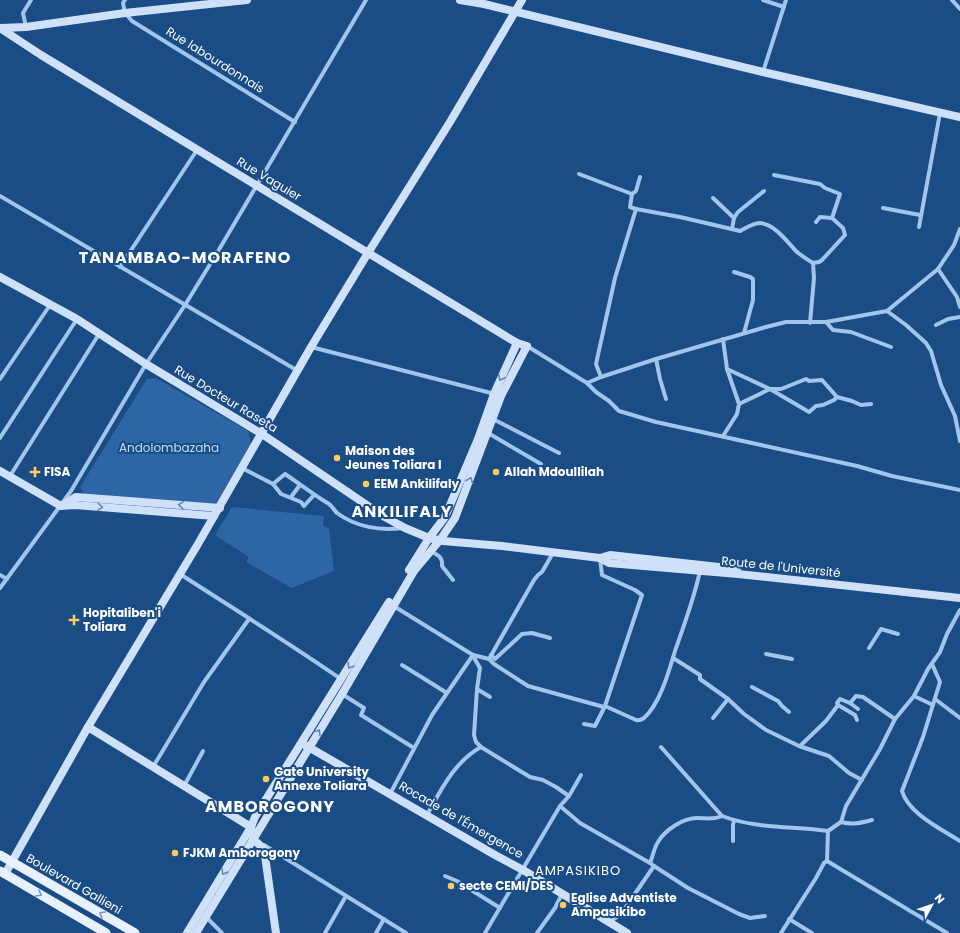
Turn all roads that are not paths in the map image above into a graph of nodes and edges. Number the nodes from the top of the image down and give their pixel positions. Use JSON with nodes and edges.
{"nodes":[{"id":1,"x":31,"y":0,"type":"edge"},
{"id":2,"x":125,"y":0,"type":"edge"},
{"id":3,"x":247,"y":0,"type":"edge"},
{"id":4,"x":366,"y":0,"type":"edge"},
{"id":5,"x":460,"y":0,"type":"edge"},
{"id":6,"x":522,"y":0,"type":"edge"},
{"id":7,"x":763,"y":0,"type":"edge"},
{"id":8,"x":786,"y":0,"type":"edge"},
{"id":9,"x":952,"y":0,"type":"edge"},
{"id":10,"x":485,"y":2,"type":"edge"},
{"id":11,"x":192,"y":3,"type":"edge"},
{"id":12,"x":784,"y":7,"type":"junction"},
{"id":13,"x":960,"y":10,"type":"edge"},
{"id":14,"x":515,"y":12,"type":"junction"},
{"id":15,"x":125,"y":13,"type":"junction"},
{"id":16,"x":26,"y":27,"type":"junction"},
{"id":17,"x":0,"y":28,"type":"edge"},
{"id":18,"x":763,"y":72,"type":"junction"},
{"id":19,"x":940,"y":112,"type":"junction"},
{"id":20,"x":960,"y":117,"type":"edge"},
{"id":21,"x":295,"y":122,"type":"junction"},
{"id":22,"x":197,"y":149,"type":"junction"},
{"id":23,"x":579,"y":174,"type":"dead end"},
{"id":24,"x":774,"y":176,"type":"dead end"},
{"id":25,"x":640,"y":177,"type":"dead end"},
{"id":26,"x":257,"y":185,"type":"junction"},
{"id":27,"x":764,"y":191,"type":"dead end"},
{"id":28,"x":632,"y":194,"type":"junction"},
{"id":29,"x":0,"y":196,"type":"edge"},
{"id":30,"x":713,"y":198,"type":"dead end"},
{"id":31,"x":883,"y":208,"type":"dead end"},
{"id":32,"x":636,"y":210,"type":"junction"},
{"id":33,"x":920,"y":215,"type":"junction"},
{"id":34,"x":734,"y":218,"type":"junction"},
{"id":35,"x":832,"y":218,"type":"junction"},
{"id":36,"x":816,"y":222,"type":"dead end"},
{"id":37,"x":919,"y":227,"type":"dead end"},
{"id":38,"x":960,"y":229,"type":"edge"},
{"id":39,"x":732,"y":230,"type":"junction"},
{"id":40,"x":368,"y":253,"type":"junction"},
{"id":41,"x":813,"y":263,"type":"junction"},
{"id":42,"x":120,"y":267,"type":"junction"},
{"id":43,"x":938,"y":269,"type":"junction"},
{"id":44,"x":734,"y":272,"type":"dead end"},
{"id":45,"x":0,"y":277,"type":"edge"},
{"id":46,"x":50,"y":305,"type":"junction"},
{"id":47,"x":185,"y":305,"type":"junction"},
{"id":48,"x":960,"y":307,"type":"edge"},
{"id":49,"x":887,"y":311,"type":"junction"},
{"id":50,"x":960,"y":317,"type":"edge"},
{"id":51,"x":77,"y":319,"type":"junction"},
{"id":52,"x":810,"y":322,"type":"junction"},
{"id":53,"x":826,"y":322,"type":"junction"},
{"id":54,"x":936,"y":326,"type":"dead end"},
{"id":55,"x":744,"y":333,"type":"junction"},
{"id":56,"x":98,"y":334,"type":"junction"},
{"id":57,"x":723,"y":339,"type":"junction"},
{"id":58,"x":517,"y":343,"type":"junction"},
{"id":59,"x":527,"y":346,"type":"junction"},
{"id":60,"x":311,"y":347,"type":"junction"},
{"id":61,"x":891,"y":347,"type":"dead end"},
{"id":62,"x":656,"y":359,"type":"junction"},
{"id":63,"x":146,"y":364,"type":"junction"},
{"id":64,"x":728,"y":369,"type":"junction"},
{"id":65,"x":298,"y":371,"type":"junction"},
{"id":66,"x":601,"y":377,"type":"junction"},
{"id":67,"x":0,"y":378,"type":"edge"},
{"id":68,"x":587,"y":383,"type":"junction"},
{"id":69,"x":770,"y":389,"type":"junction"},
{"id":70,"x":497,"y":395,"type":"junction"},
{"id":71,"x":837,"y":397,"type":"junction"},
{"id":72,"x":666,"y":399,"type":"dead end"},
{"id":73,"x":739,"y":404,"type":"junction"},
{"id":74,"x":872,"y":404,"type":"dead end"},
{"id":75,"x":493,"y":419,"type":"junction"},
{"id":76,"x":488,"y":433,"type":"junction"},
{"id":77,"x":262,"y":434,"type":"junction"},
{"id":78,"x":723,"y":436,"type":"junction"},
{"id":79,"x":0,"y":438,"type":"edge"},
{"id":80,"x":960,"y":441,"type":"edge"},
{"id":81,"x":559,"y":453,"type":"dead end"},
{"id":82,"x":541,"y":464,"type":"dead end"},
{"id":83,"x":242,"y":468,"type":"junction"},
{"id":84,"x":0,"y":470,"type":"edge"},
{"id":85,"x":10,"y":476,"type":"junction"},
{"id":86,"x":273,"y":484,"type":"junction"},
{"id":87,"x":300,"y":485,"type":"junction"},
{"id":88,"x":960,"y":490,"type":"edge"},
{"id":89,"x":314,"y":495,"type":"junction"},
{"id":90,"x":291,"y":497,"type":"junction"},
{"id":91,"x":61,"y":506,"type":"junction"},
{"id":92,"x":220,"y":508,"type":"junction"},
{"id":93,"x":214,"y":516,"type":"junction"},
{"id":94,"x":405,"y":528,"type":"junction"},
{"id":95,"x":430,"y":538,"type":"junction"},
{"id":96,"x":440,"y":540,"type":"junction"},
{"id":97,"x":430,"y":551,"type":"junction"},
{"id":98,"x":553,"y":553,"type":"junction"},
{"id":99,"x":600,"y":558,"type":"junction"},
{"id":100,"x":700,"y":571,"type":"junction"},
{"id":101,"x":0,"y":574,"type":"edge"},
{"id":102,"x":180,"y":574,"type":"junction"},
{"id":103,"x":7,"y":578,"type":"junction"},
{"id":104,"x":454,"y":580,"type":"dead end"},
{"id":105,"x":0,"y":588,"type":"edge"},
{"id":106,"x":960,"y":593,"type":"edge"},
{"id":107,"x":960,"y":598,"type":"edge"},
{"id":108,"x":391,"y":605,"type":"junction"},
{"id":109,"x":960,"y":610,"type":"edge"},
{"id":110,"x":249,"y":619,"type":"junction"},
{"id":111,"x":898,"y":634,"type":"dead end"},
{"id":112,"x":550,"y":638,"type":"dead end"},
{"id":113,"x":868,"y":648,"type":"dead end"},
{"id":114,"x":766,"y":654,"type":"dead end"},
{"id":115,"x":473,"y":655,"type":"junction"},
{"id":116,"x":490,"y":657,"type":"junction"},
{"id":117,"x":673,"y":658,"type":"junction"},
{"id":118,"x":792,"y":660,"type":"dead end"},
{"id":119,"x":932,"y":664,"type":"junction"},
{"id":120,"x":402,"y":665,"type":"dead end"},
{"id":121,"x":341,"y":679,"type":"junction"},
{"id":122,"x":752,"y":687,"type":"dead end"},
{"id":123,"x":477,"y":689,"type":"junction"},
{"id":124,"x":447,"y":693,"type":"junction"},
{"id":125,"x":342,"y":694,"type":"junction"},
{"id":126,"x":914,"y":696,"type":"junction"},
{"id":127,"x":490,"y":697,"type":"dead end"},
{"id":128,"x":728,"y":699,"type":"junction"},
{"id":129,"x":935,"y":699,"type":"junction"},
{"id":130,"x":850,"y":703,"type":"junction"},
{"id":131,"x":838,"y":705,"type":"junction"},
{"id":132,"x":933,"y":705,"type":"junction"},
{"id":133,"x":605,"y":706,"type":"junction"},
{"id":134,"x":858,"y":709,"type":"dead end"},
{"id":135,"x":789,"y":712,"type":"dead end"},
{"id":136,"x":713,"y":718,"type":"dead end"},
{"id":137,"x":960,"y":718,"type":"edge"},
{"id":138,"x":895,"y":719,"type":"junction"},
{"id":139,"x":857,"y":720,"type":"dead end"},
{"id":140,"x":584,"y":724,"type":"dead end"},
{"id":141,"x":88,"y":727,"type":"junction"},
{"id":142,"x":305,"y":745,"type":"junction"},
{"id":143,"x":800,"y":746,"type":"junction"},
{"id":144,"x":481,"y":747,"type":"junction"},
{"id":145,"x":661,"y":747,"type":"dead end"},
{"id":146,"x":414,"y":748,"type":"junction"},
{"id":147,"x":203,"y":751,"type":"dead end"},
{"id":148,"x":153,"y":767,"type":"junction"},
{"id":149,"x":581,"y":775,"type":"dead end"},
{"id":150,"x":862,"y":780,"type":"junction"},
{"id":151,"x":184,"y":786,"type":"junction"},
{"id":152,"x":390,"y":794,"type":"junction"},
{"id":153,"x":569,"y":796,"type":"junction"},
{"id":154,"x":560,"y":806,"type":"junction"},
{"id":155,"x":427,"y":815,"type":"junction"},
{"id":156,"x":722,"y":816,"type":"junction"},
{"id":157,"x":734,"y":820,"type":"junction"},
{"id":158,"x":872,"y":820,"type":"dead end"},
{"id":159,"x":841,"y":822,"type":"junction"},
{"id":160,"x":251,"y":827,"type":"junction"},
{"id":161,"x":828,"y":832,"type":"junction"},
{"id":162,"x":253,"y":839,"type":"junction"},
{"id":163,"x":733,"y":841,"type":"dead end"},
{"id":164,"x":960,"y":841,"type":"edge"},
{"id":165,"x":0,"y":855,"type":"edge"},
{"id":166,"x":827,"y":861,"type":"junction"},
{"id":167,"x":12,"y":862,"type":"junction"},
{"id":168,"x":652,"y":864,"type":"junction"},
{"id":169,"x":523,"y":870,"type":"junction"},
{"id":170,"x":2,"y":873,"type":"edge"},
{"id":171,"x":445,"y":876,"type":"dead end"},
{"id":172,"x":562,"y":894,"type":"junction"},
{"id":173,"x":346,"y":896,"type":"junction"},
{"id":174,"x":500,"y":908,"type":"junction"},
{"id":175,"x":765,"y":916,"type":"dead end"},
{"id":176,"x":206,"y":917,"type":"junction"},
{"id":177,"x":384,"y":919,"type":"junction"},
{"id":178,"x":789,"y":919,"type":"junction"},
{"id":179,"x":609,"y":922,"type":"junction"},
{"id":180,"x":106,"y":933,"type":"edge"},
{"id":181,"x":136,"y":933,"type":"edge"},
{"id":182,"x":187,"y":933,"type":"edge"},
{"id":183,"x":196,"y":933,"type":"edge"},
{"id":184,"x":222,"y":933,"type":"edge"},
{"id":185,"x":276,"y":933,"type":"edge"},
{"id":186,"x":324,"y":933,"type":"edge"},
{"id":187,"x":376,"y":933,"type":"edge"},
{"id":188,"x":406,"y":933,"type":"edge"},
{"id":189,"x":485,"y":933,"type":"edge"},
{"id":190,"x":537,"y":933,"type":"edge"},
{"id":191,"x":627,"y":933,"type":"edge"},
{"id":192,"x":781,"y":933,"type":"edge"},
{"id":193,"x":812,"y":933,"type":"edge"},
{"id":194,"x":947,"y":933,"type":"edge"}],
"edges":[{"from":1,"to":16,"type":"street"},
{"from":2,"to":15,"type":"street"},
{"from":3,"to":11,"type":"street"},
{"from":4,"to":21,"type":"street"},
{"from":5,"to":10,"type":"street"},
{"from":6,"to":14,"type":"street"},
{"from":7,"to":12,"type":"street"},
{"from":8,"to":12,"type":"street"},
{"from":9,"to":13,"type":"street"},
{"from":10,"to":14,"type":"street"},
{"from":11,"to":15,"type":"street"},
{"from":12,"to":18,"type":"street"},
{"from":14,"to":18,"type":"street"},
{"from":14,"to":40,"type":"street"},
{"from":15,"to":16,"type":"street"},
{"from":15,"to":21,"type":"street","name":"Rue labourdonnais"},
{"from":16,"to":17,"type":"street"},
{"from":17,"to":22,"type":"street","name":"Rue Vaguier"},
{"from":18,"to":19,"type":"street"},
{"from":19,"to":20,"type":"street"},
{"from":19,"to":33,"type":"street"},
{"from":21,"to":26,"type":"street"},
{"from":22,"to":26,"type":"street","name":"Rue Vaguier"},
{"from":22,"to":42,"type":"street"},
{"from":23,"to":28,"type":"street"},
{"from":24,"to":35,"type":"street"},
{"from":25,"to":28,"type":"street"},
{"from":26,"to":40,"type":"street","name":"Rue Vaguier"},
{"from":26,"to":47,"type":"street"},
{"from":27,"to":34,"type":"street"},
{"from":28,"to":32,"type":"street"},
{"from":29,"to":42,"type":"street"},
{"from":30,"to":34,"type":"street"},
{"from":31,"to":33,"type":"street"},
{"from":32,"to":39,"type":"street"},
{"from":32,"to":66,"type":"street"},
{"from":33,"to":37,"type":"street"},
{"from":34,"to":39,"type":"street"},
{"from":35,"to":36,"type":"street"},
{"from":35,"to":41,"type":"street"},
{"from":38,"to":43,"type":"street"},
{"from":39,"to":41,"type":"street"},
{"from":40,"to":58,"type":"street","name":"Rue Vaguier"},
{"from":40,"to":60,"type":"street"},
{"from":41,"to":52,"type":"street"},
{"from":42,"to":47,"type":"street"},
{"from":43,"to":48,"type":"street"},
{"from":43,"to":49,"type":"street"},
{"from":44,"to":55,"type":"street"},
{"from":45,"to":46,"type":"street","name":"Rue Docteur Raseta"},
{"from":46,"to":51,"type":"street","name":"Rue Docteur Raseta"},
{"from":46,"to":67,"type":"street"},
{"from":47,"to":63,"type":"street"},
{"from":47,"to":65,"type":"street"},
{"from":49,"to":53,"type":"street"},
{"from":49,"to":80,"type":"street"},
{"from":50,"to":54,"type":"street"},
{"from":51,"to":56,"type":"street","name":"Rue Docteur Raseta"},
{"from":51,"to":79,"type":"street"},
{"from":52,"to":53,"type":"street"},
{"from":52,"to":55,"type":"street"},
{"from":53,"to":61,"type":"street"},
{"from":55,"to":57,"type":"street"},
{"from":56,"to":63,"type":"street","name":"Rue Docteur Raseta"},
{"from":56,"to":85,"type":"street"},
{"from":57,"to":62,"type":"street"},
{"from":57,"to":64,"type":"street"},
{"from":58,"to":59,"type":"street","name":"Rue Vaguier"},
{"from":58,"to":70,"type":"street","one_way":true},
{"from":59,"to":68,"type":"street"},
{"from":59,"to":70,"type":"street"},
{"from":60,"to":65,"type":"street"},
{"from":60,"to":70,"type":"street"},
{"from":62,"to":66,"type":"street"},
{"from":62,"to":72,"type":"street"},
{"from":63,"to":77,"type":"street","name":"Rue Docteur Raseta"},
{"from":63,"to":91,"type":"street"},
{"from":64,"to":69,"type":"street"},
{"from":64,"to":73,"type":"street"},
{"from":65,"to":77,"type":"street"},
{"from":66,"to":68,"type":"street"},
{"from":68,"to":78,"type":"street"},
{"from":69,"to":71,"type":"street"},
{"from":69,"to":71,"type":"street"},
{"from":69,"to":73,"type":"street"},
{"from":70,"to":75,"type":"street"},
{"from":70,"to":95,"type":"street"},
{"from":71,"to":74,"type":"street"},
{"from":73,"to":78,"type":"street"},
{"from":75,"to":76,"type":"street"},
{"from":75,"to":81,"type":"street"},
{"from":76,"to":82,"type":"street"},
{"from":96,"to":76,"type":"street","one_way":true},
{"from":77,"to":83,"type":"street"},
{"from":77,"to":94,"type":"street","name":"Rue Docteur Raseta"},
{"from":78,"to":88,"type":"street"},
{"from":83,"to":86,"type":"street"},
{"from":83,"to":92,"type":"street"},
{"from":84,"to":85,"type":"street"},
{"from":85,"to":91,"type":"street"},
{"from":86,"to":87,"type":"street"},
{"from":86,"to":90,"type":"street"},
{"from":87,"to":89,"type":"street"},
{"from":87,"to":90,"type":"street"},
{"from":89,"to":90,"type":"street"},
{"from":89,"to":94,"type":"street"},
{"from":92,"to":91,"type":"street","one_way":true},
{"from":91,"to":93,"type":"street","one_way":true},
{"from":91,"to":103,"type":"street"},
{"from":92,"to":93,"type":"street"},
{"from":93,"to":102,"type":"street"},
{"from":94,"to":95,"type":"street","name":"Rue Docteur Raseta"},
{"from":95,"to":96,"type":"street","name":"Rue Docteur Raseta"},
{"from":95,"to":108,"type":"street"},
{"from":96,"to":97,"type":"street"},
{"from":96,"to":98,"type":"street","name":"Route de l'Université"},
{"from":97,"to":104,"type":"street"},
{"from":97,"to":108,"type":"street"},
{"from":98,"to":99,"type":"street","name":"Route de l'Université"},
{"from":98,"to":116,"type":"street"},
{"from":99,"to":100,"type":"street","name":"Route de l'Université"},
{"from":99,"to":106,"type":"street","name":"Route de l'Université"},
{"from":99,"to":133,"type":"street"},
{"from":100,"to":107,"type":"street","name":"Route de l'Université"},
{"from":100,"to":117,"type":"street"},
{"from":101,"to":103,"type":"street"},
{"from":102,"to":110,"type":"street"},
{"from":102,"to":141,"type":"street"},
{"from":103,"to":105,"type":"street"},
{"from":108,"to":115,"type":"street"},
{"from":108,"to":121,"type":"street","one_way":true},
{"from":108,"to":125,"type":"street"},
{"from":109,"to":119,"type":"street"},
{"from":110,"to":121,"type":"street"},
{"from":110,"to":148,"type":"street"},
{"from":111,"to":113,"type":"street"},
{"from":112,"to":116,"type":"street"},
{"from":114,"to":118,"type":"street"},
{"from":115,"to":116,"type":"street"},
{"from":115,"to":123,"type":"street"},
{"from":115,"to":124,"type":"street"},
{"from":116,"to":133,"type":"street"},
{"from":117,"to":128,"type":"street"},
{"from":117,"to":133,"type":"street"},
{"from":119,"to":126,"type":"street"},
{"from":119,"to":129,"type":"street"},
{"from":120,"to":124,"type":"street"},
{"from":121,"to":142,"type":"street"},
{"from":122,"to":135,"type":"street"},
{"from":123,"to":127,"type":"street"},
{"from":123,"to":144,"type":"street"},
{"from":124,"to":146,"type":"street"},
{"from":142,"to":125,"type":"street","one_way":true},
{"from":125,"to":146,"type":"street"},
{"from":126,"to":132,"type":"street"},
{"from":126,"to":138,"type":"street"},
{"from":128,"to":136,"type":"street"},
{"from":128,"to":143,"type":"street"},
{"from":129,"to":132,"type":"street"},
{"from":129,"to":137,"type":"street"},
{"from":130,"to":131,"type":"street"},
{"from":130,"to":134,"type":"street"},
{"from":130,"to":138,"type":"street"},
{"from":131,"to":139,"type":"street"},
{"from":131,"to":143,"type":"street"},
{"from":132,"to":164,"type":"street"},
{"from":133,"to":140,"type":"street"},
{"from":138,"to":150,"type":"street"},
{"from":141,"to":148,"type":"street"},
{"from":141,"to":167,"type":"street"},
{"from":142,"to":152,"type":"street","name":"Rocade de l'Émergence"},
{"from":142,"to":160,"type":"street"},
{"from":142,"to":162,"type":"street"},
{"from":143,"to":150,"type":"street"},
{"from":144,"to":153,"type":"street"},
{"from":144,"to":155,"type":"street"},
{"from":145,"to":156,"type":"street"},
{"from":146,"to":152,"type":"street"},
{"from":147,"to":151,"type":"street"},
{"from":148,"to":151,"type":"street"},
{"from":149,"to":153,"type":"street"},
{"from":150,"to":159,"type":"street"},
{"from":151,"to":160,"type":"street"},
{"from":152,"to":155,"type":"street","name":"Rocade de l'Émergence"},
{"from":153,"to":154,"type":"street"},
{"from":154,"to":168,"type":"street"},
{"from":154,"to":169,"type":"street"},
{"from":155,"to":169,"type":"street","name":"Rocade de l'Émergence"},
{"from":156,"to":157,"type":"street"},
{"from":156,"to":168,"type":"street"},
{"from":157,"to":161,"type":"street"},
{"from":157,"to":163,"type":"street"},
{"from":158,"to":159,"type":"street"},
{"from":159,"to":161,"type":"street"},
{"from":160,"to":162,"type":"street"},
{"from":160,"to":182,"type":"street","one_way":true},
{"from":161,"to":166,"type":"street"},
{"from":162,"to":173,"type":"street"},
{"from":162,"to":176,"type":"street"},
{"from":162,"to":185,"type":"street"},
{"from":165,"to":167,"type":"main road","name":"Boulevard Gallieni"},
{"from":166,"to":178,"type":"street"},
{"from":166,"to":194,"type":"street"},
{"from":167,"to":170,"type":"street"},
{"from":181,"to":167,"type":"main road","name":"Boulevard Gallieni","one_way":true},
{"from":168,"to":175,"type":"street"},
{"from":168,"to":179,"type":"street"},
{"from":169,"to":172,"type":"street","name":"Rocade de l'Émergence"},
{"from":169,"to":174,"type":"street"},
{"from":170,"to":180,"type":"main road","one_way":true},
{"from":171,"to":174,"type":"street"},
{"from":172,"to":179,"type":"street","name":"Rocade de l'Émergence"},
{"from":172,"to":190,"type":"street"},
{"from":173,"to":177,"type":"street"},
{"from":173,"to":186,"type":"street"},
{"from":174,"to":189,"type":"street"},
{"from":176,"to":183,"type":"street"},
{"from":176,"to":184,"type":"street"},
{"from":177,"to":187,"type":"street"},
{"from":177,"to":188,"type":"street"},
{"from":178,"to":192,"type":"street"},
{"from":178,"to":193,"type":"street"},
{"from":179,"to":191,"type":"street","name":"Rocade de l'Émergence"}]}
